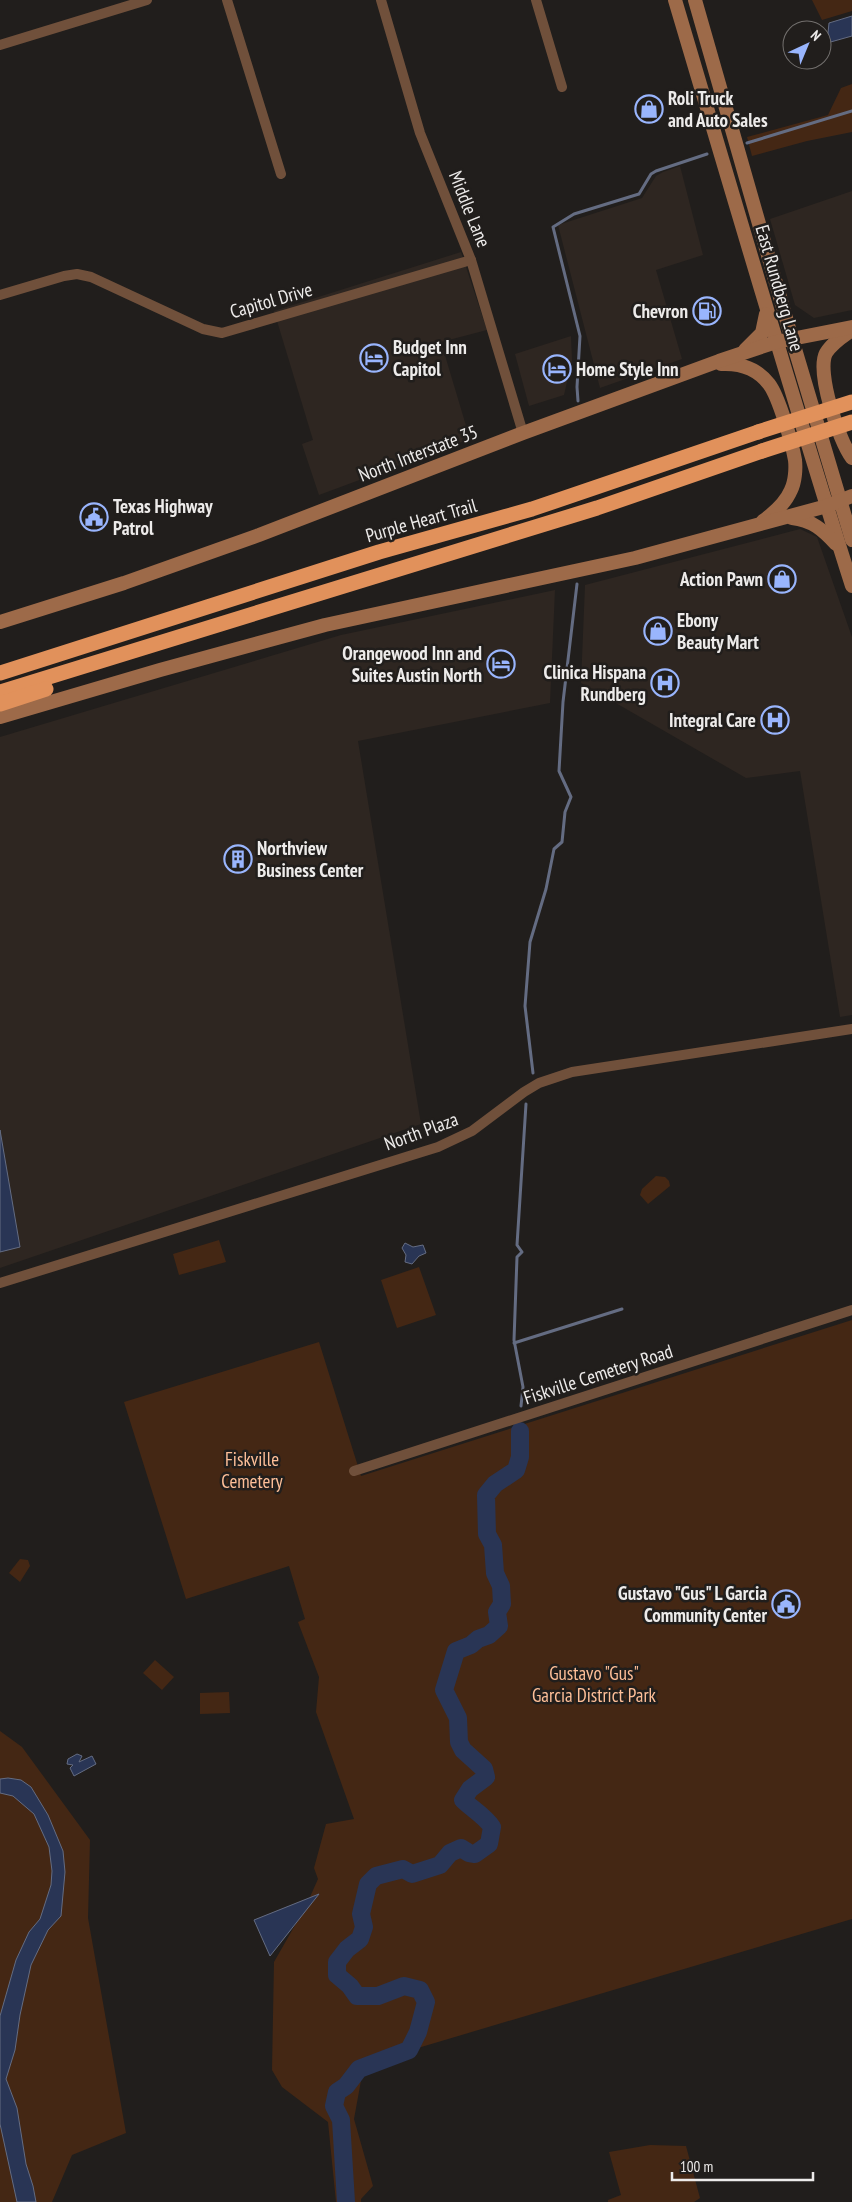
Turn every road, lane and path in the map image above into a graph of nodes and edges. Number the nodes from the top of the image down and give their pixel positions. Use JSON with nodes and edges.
{"nodes":[{"id":1,"x":147,"y":0,"type":"edge"},
{"id":2,"x":227,"y":0,"type":"edge"},
{"id":3,"x":381,"y":0,"type":"edge"},
{"id":4,"x":536,"y":0,"type":"edge"},
{"id":5,"x":675,"y":0,"type":"edge"},
{"id":6,"x":695,"y":0,"type":"edge"},
{"id":7,"x":0,"y":45,"type":"edge"},
{"id":8,"x":562,"y":88,"type":"dead end"},
{"id":9,"x":281,"y":174,"type":"dead end"},
{"id":10,"x":748,"y":187,"type":"junction"},
{"id":11,"x":732,"y":192,"type":"junction"},
{"id":12,"x":472,"y":260,"type":"junction"},
{"id":13,"x":0,"y":295,"type":"edge"},
{"id":14,"x":767,"y":309,"type":"junction"},
{"id":15,"x":852,"y":328,"type":"edge"},
{"id":16,"x":792,"y":339,"type":"junction"},
{"id":17,"x":776,"y":342,"type":"junction"},
{"id":18,"x":741,"y":354,"type":"junction"},
{"id":19,"x":712,"y":364,"type":"junction"},
{"id":20,"x":852,"y":402,"type":"edge"},
{"id":21,"x":852,"y":422,"type":"edge"},
{"id":22,"x":523,"y":432,"type":"junction"},
{"id":23,"x":852,"y":458,"type":"edge"},
{"id":24,"x":846,"y":498,"type":"edge"},
{"id":25,"x":827,"y":506,"type":"junction"},
{"id":26,"x":786,"y":518,"type":"junction"},
{"id":27,"x":760,"y":524,"type":"junction"},
{"id":28,"x":852,"y":540,"type":"edge"},
{"id":29,"x":838,"y":546,"type":"junction"},
{"id":30,"x":852,"y":586,"type":"edge"},
{"id":31,"x":0,"y":622,"type":"edge"},
{"id":32,"x":150,"y":647,"type":"junction"},
{"id":33,"x":0,"y":673,"type":"edge"},
{"id":34,"x":0,"y":692,"type":"edge"},
{"id":35,"x":0,"y":704,"type":"edge"},
{"id":36,"x":0,"y":717,"type":"edge"},
{"id":37,"x":852,"y":1029,"type":"edge"},
{"id":38,"x":0,"y":1283,"type":"edge"},
{"id":39,"x":852,"y":1310,"type":"edge"},
{"id":40,"x":354,"y":1471,"type":"dead end"}],
"edges":[{"from":1,"to":7,"type":"street"},
{"from":2,"to":9,"type":"street"},
{"from":3,"to":12,"type":"street","name":"Middle Lane"},
{"from":4,"to":8,"type":"street"},
{"from":5,"to":11,"type":"main road","name":"East Rundberg Lane"},
{"from":6,"to":10,"type":"main road","name":"East Rundberg Lane"},
{"from":10,"to":11,"type":"main road"},
{"from":10,"to":16,"type":"main road","name":"East Rundberg Lane"},
{"from":11,"to":14,"type":"main road","name":"East Rundberg Lane"},
{"from":12,"to":13,"type":"street","name":"Capitol Drive"},
{"from":12,"to":22,"type":"street","name":"Middle Lane"},
{"from":14,"to":17,"type":"main road","name":"East Rundberg Lane"},
{"from":14,"to":18,"type":"main road"},
{"from":15,"to":16,"type":"main road","name":"North Interstate 35"},
{"from":15,"to":23,"type":"main road"},
{"from":16,"to":17,"type":"main road","name":"North Interstate 35"},
{"from":16,"to":24,"type":"main road","name":"East Rundberg Lane"},
{"from":17,"to":18,"type":"main road","name":"North Interstate 35"},
{"from":17,"to":25,"type":"main road","name":"East Rundberg Lane"},
{"from":18,"to":19,"type":"main road","name":"North Interstate 35"},
{"from":19,"to":22,"type":"main road","name":"North Interstate 35"},
{"from":19,"to":27,"type":"main road"},
{"from":20,"to":33,"type":"highway","name":"Purple Heart Trail","bridge":true},
{"from":21,"to":32,"type":"highway","bridge":true},
{"from":22,"to":31,"type":"main road","name":"North Interstate 35"},
{"from":24,"to":25,"type":"main road"},
{"from":24,"to":28,"type":"main road","name":"East Rundberg Lane"},
{"from":25,"to":26,"type":"main road"},
{"from":25,"to":29,"type":"main road","name":"East Rundberg Lane"},
{"from":26,"to":27,"type":"main road"},
{"from":26,"to":29,"type":"main road"},
{"from":27,"to":36,"type":"main road"},
{"from":29,"to":30,"type":"main road","name":"East Rundberg Lane"},
{"from":32,"to":34,"type":"highway"},
{"from":32,"to":35,"type":"highway"},
{"from":37,"to":38,"type":"street","name":"North Plaza"},
{"from":39,"to":40,"type":"street","name":"Fiskville Cemetery Road"}]}
